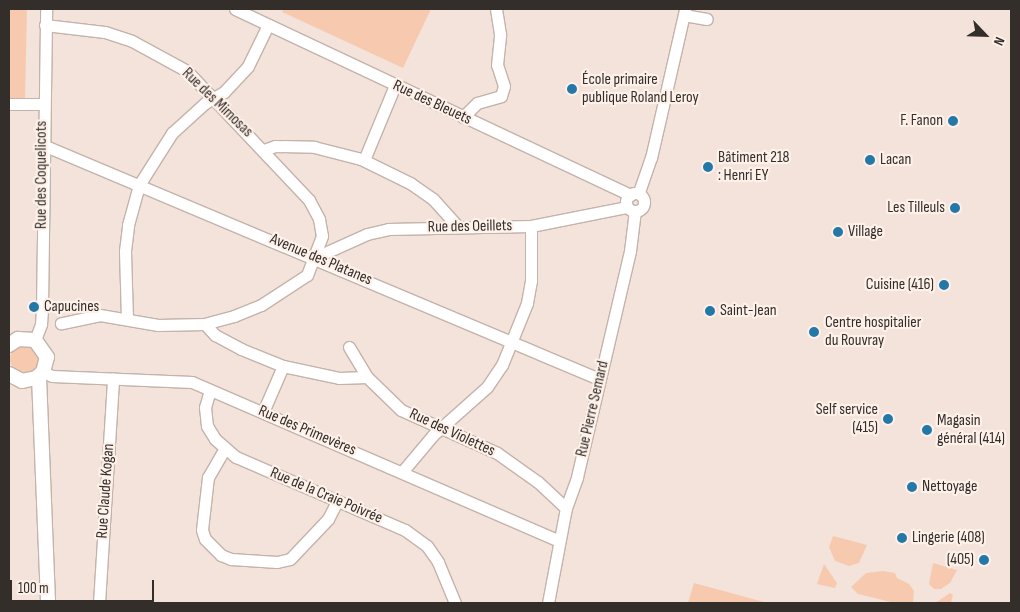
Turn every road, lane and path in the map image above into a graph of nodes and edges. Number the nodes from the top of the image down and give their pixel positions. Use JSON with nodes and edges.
{"nodes":[{"id":1,"x":46,"y":9,"type":"edge"},
{"id":2,"x":236,"y":9,"type":"edge"},
{"id":3,"x":496,"y":9,"type":"edge"},
{"id":4,"x":685,"y":12,"type":"edge"},
{"id":5,"x":253,"y":13,"type":"edge"},
{"id":6,"x":707,"y":20,"type":"dead end"},
{"id":7,"x":45,"y":25,"type":"junction"},
{"id":8,"x":268,"y":25,"type":"junction"},
{"id":9,"x":395,"y":85,"type":"junction"},
{"id":10,"x":215,"y":98,"type":"junction"},
{"id":11,"x":9,"y":104,"type":"edge"},
{"id":12,"x":42,"y":104,"type":"junction"},
{"id":13,"x":463,"y":117,"type":"junction"},
{"id":14,"x":43,"y":145,"type":"junction"},
{"id":15,"x":264,"y":150,"type":"junction"},
{"id":16,"x":364,"y":160,"type":"junction"},
{"id":17,"x":139,"y":184,"type":"junction"},
{"id":18,"x":634,"y":194,"type":"junction"},
{"id":19,"x":631,"y":210,"type":"junction"},
{"id":20,"x":457,"y":226,"type":"junction"},
{"id":21,"x":531,"y":226,"type":"junction"},
{"id":22,"x":316,"y":257,"type":"junction"},
{"id":23,"x":127,"y":319,"type":"junction"},
{"id":24,"x":61,"y":323,"type":"dead end"},
{"id":25,"x":205,"y":324,"type":"junction"},
{"id":26,"x":35,"y":340,"type":"junction"},
{"id":27,"x":514,"y":341,"type":"junction"},
{"id":28,"x":9,"y":344,"type":"edge"},
{"id":29,"x":350,"y":347,"type":"dead end"},
{"id":30,"x":283,"y":366,"type":"junction"},
{"id":31,"x":9,"y":374,"type":"edge"},
{"id":32,"x":41,"y":374,"type":"junction"},
{"id":33,"x":367,"y":377,"type":"junction"},
{"id":34,"x":113,"y":378,"type":"junction"},
{"id":35,"x":599,"y":378,"type":"junction"},
{"id":36,"x":22,"y":381,"type":"junction"},
{"id":37,"x":210,"y":390,"type":"junction"},
{"id":38,"x":263,"y":412,"type":"junction"},
{"id":39,"x":41,"y":425,"type":"junction"},
{"id":40,"x":442,"y":429,"type":"junction"},
{"id":41,"x":225,"y":448,"type":"junction"},
{"id":42,"x":402,"y":472,"type":"junction"},
{"id":43,"x":337,"y":501,"type":"junction"},
{"id":44,"x":566,"y":508,"type":"junction"},
{"id":45,"x":559,"y":542,"type":"junction"},
{"id":46,"x":48,"y":603,"type":"edge"},
{"id":47,"x":99,"y":603,"type":"edge"},
{"id":48,"x":455,"y":603,"type":"edge"},
{"id":49,"x":548,"y":603,"type":"edge"}],
"edges":[{"from":1,"to":7,"type":"street","name":"Rue des Coquelicots"},
{"from":2,"to":5,"type":"street","name":"Rue des Bleuets"},
{"from":3,"to":13,"type":"street"},
{"from":4,"to":6,"type":"street"},
{"from":4,"to":18,"type":"street"},
{"from":5,"to":8,"type":"street","name":"Rue des Bleuets"},
{"from":7,"to":10,"type":"street","name":"Rue des Mimosas"},
{"from":7,"to":12,"type":"street","name":"Rue des Coquelicots"},
{"from":8,"to":9,"type":"street","name":"Rue des Bleuets"},
{"from":8,"to":10,"type":"street"},
{"from":9,"to":13,"type":"street","name":"Rue des Bleuets"},
{"from":9,"to":16,"type":"street"},
{"from":10,"to":15,"type":"street","name":"Rue des Mimosas"},
{"from":10,"to":17,"type":"street"},
{"from":11,"to":12,"type":"street"},
{"from":12,"to":14,"type":"street","name":"Rue des Coquelicots"},
{"from":13,"to":18,"type":"street","name":"Rue des Bleuets"},
{"from":14,"to":17,"type":"street","name":"Avenue des Platanes"},
{"from":14,"to":26,"type":"street","name":"Rue des Coquelicots"},
{"from":15,"to":16,"type":"street"},
{"from":15,"to":22,"type":"street","name":"Rue des Mimosas"},
{"from":16,"to":20,"type":"street"},
{"from":17,"to":22,"type":"street","name":"Avenue des Platanes"},
{"from":17,"to":23,"type":"street"},
{"from":18,"to":19,"type":"street","name":"Rue Pierre Semard"},
{"from":19,"to":21,"type":"street","name":"Rue des Oeillets"},
{"from":19,"to":35,"type":"street","name":"Rue Pierre Semard"},
{"from":20,"to":21,"type":"street","name":"Rue des Oeillets"},
{"from":20,"to":22,"type":"street","name":"Rue des Oeillets"},
{"from":21,"to":27,"type":"street"},
{"from":22,"to":25,"type":"street","name":"Rue des Mimosas"},
{"from":22,"to":27,"type":"street","name":"Avenue des Platanes"},
{"from":23,"to":24,"type":"street","name":"Rue des Mimosas"},
{"from":23,"to":25,"type":"street","name":"Rue des Mimosas"},
{"from":25,"to":30,"type":"street"},
{"from":26,"to":28,"type":"main road"},
{"from":26,"to":32,"type":"main road"},
{"from":27,"to":35,"type":"street","name":"Avenue des Platanes"},
{"from":27,"to":40,"type":"street"},
{"from":29,"to":33,"type":"street","name":"Rue des Violettes"},
{"from":30,"to":33,"type":"street"},
{"from":30,"to":38,"type":"street"},
{"from":31,"to":36,"type":"main road"},
{"from":32,"to":34,"type":"street","name":"Rue des Primevères"},
{"from":32,"to":36,"type":"main road"},
{"from":32,"to":39,"type":"main road"},
{"from":33,"to":40,"type":"street","name":"Rue des Violettes"},
{"from":34,"to":37,"type":"street","name":"Rue des Primevères"},
{"from":34,"to":47,"type":"street","name":"Rue Claude Kogan"},
{"from":35,"to":44,"type":"street","name":"Rue Pierre Semard"},
{"from":36,"to":39,"type":"main road"},
{"from":37,"to":38,"type":"street","name":"Rue des Primevères"},
{"from":37,"to":41,"type":"street","name":"Rue de la Craie Poivrée"},
{"from":38,"to":42,"type":"street","name":"Rue des Primevères"},
{"from":39,"to":46,"type":"main road"},
{"from":40,"to":42,"type":"street"},
{"from":40,"to":44,"type":"street","name":"Rue des Violettes"},
{"from":41,"to":43,"type":"street","name":"Rue de la Craie Poivrée"},
{"from":41,"to":43,"type":"street"},
{"from":42,"to":45,"type":"street","name":"Rue des Primevères"},
{"from":43,"to":48,"type":"street","name":"Rue de la Craie Poivrée"},
{"from":44,"to":45,"type":"street","name":"Rue Pierre Semard"},
{"from":45,"to":49,"type":"street","name":"Rue Pierre Semard"}]}
